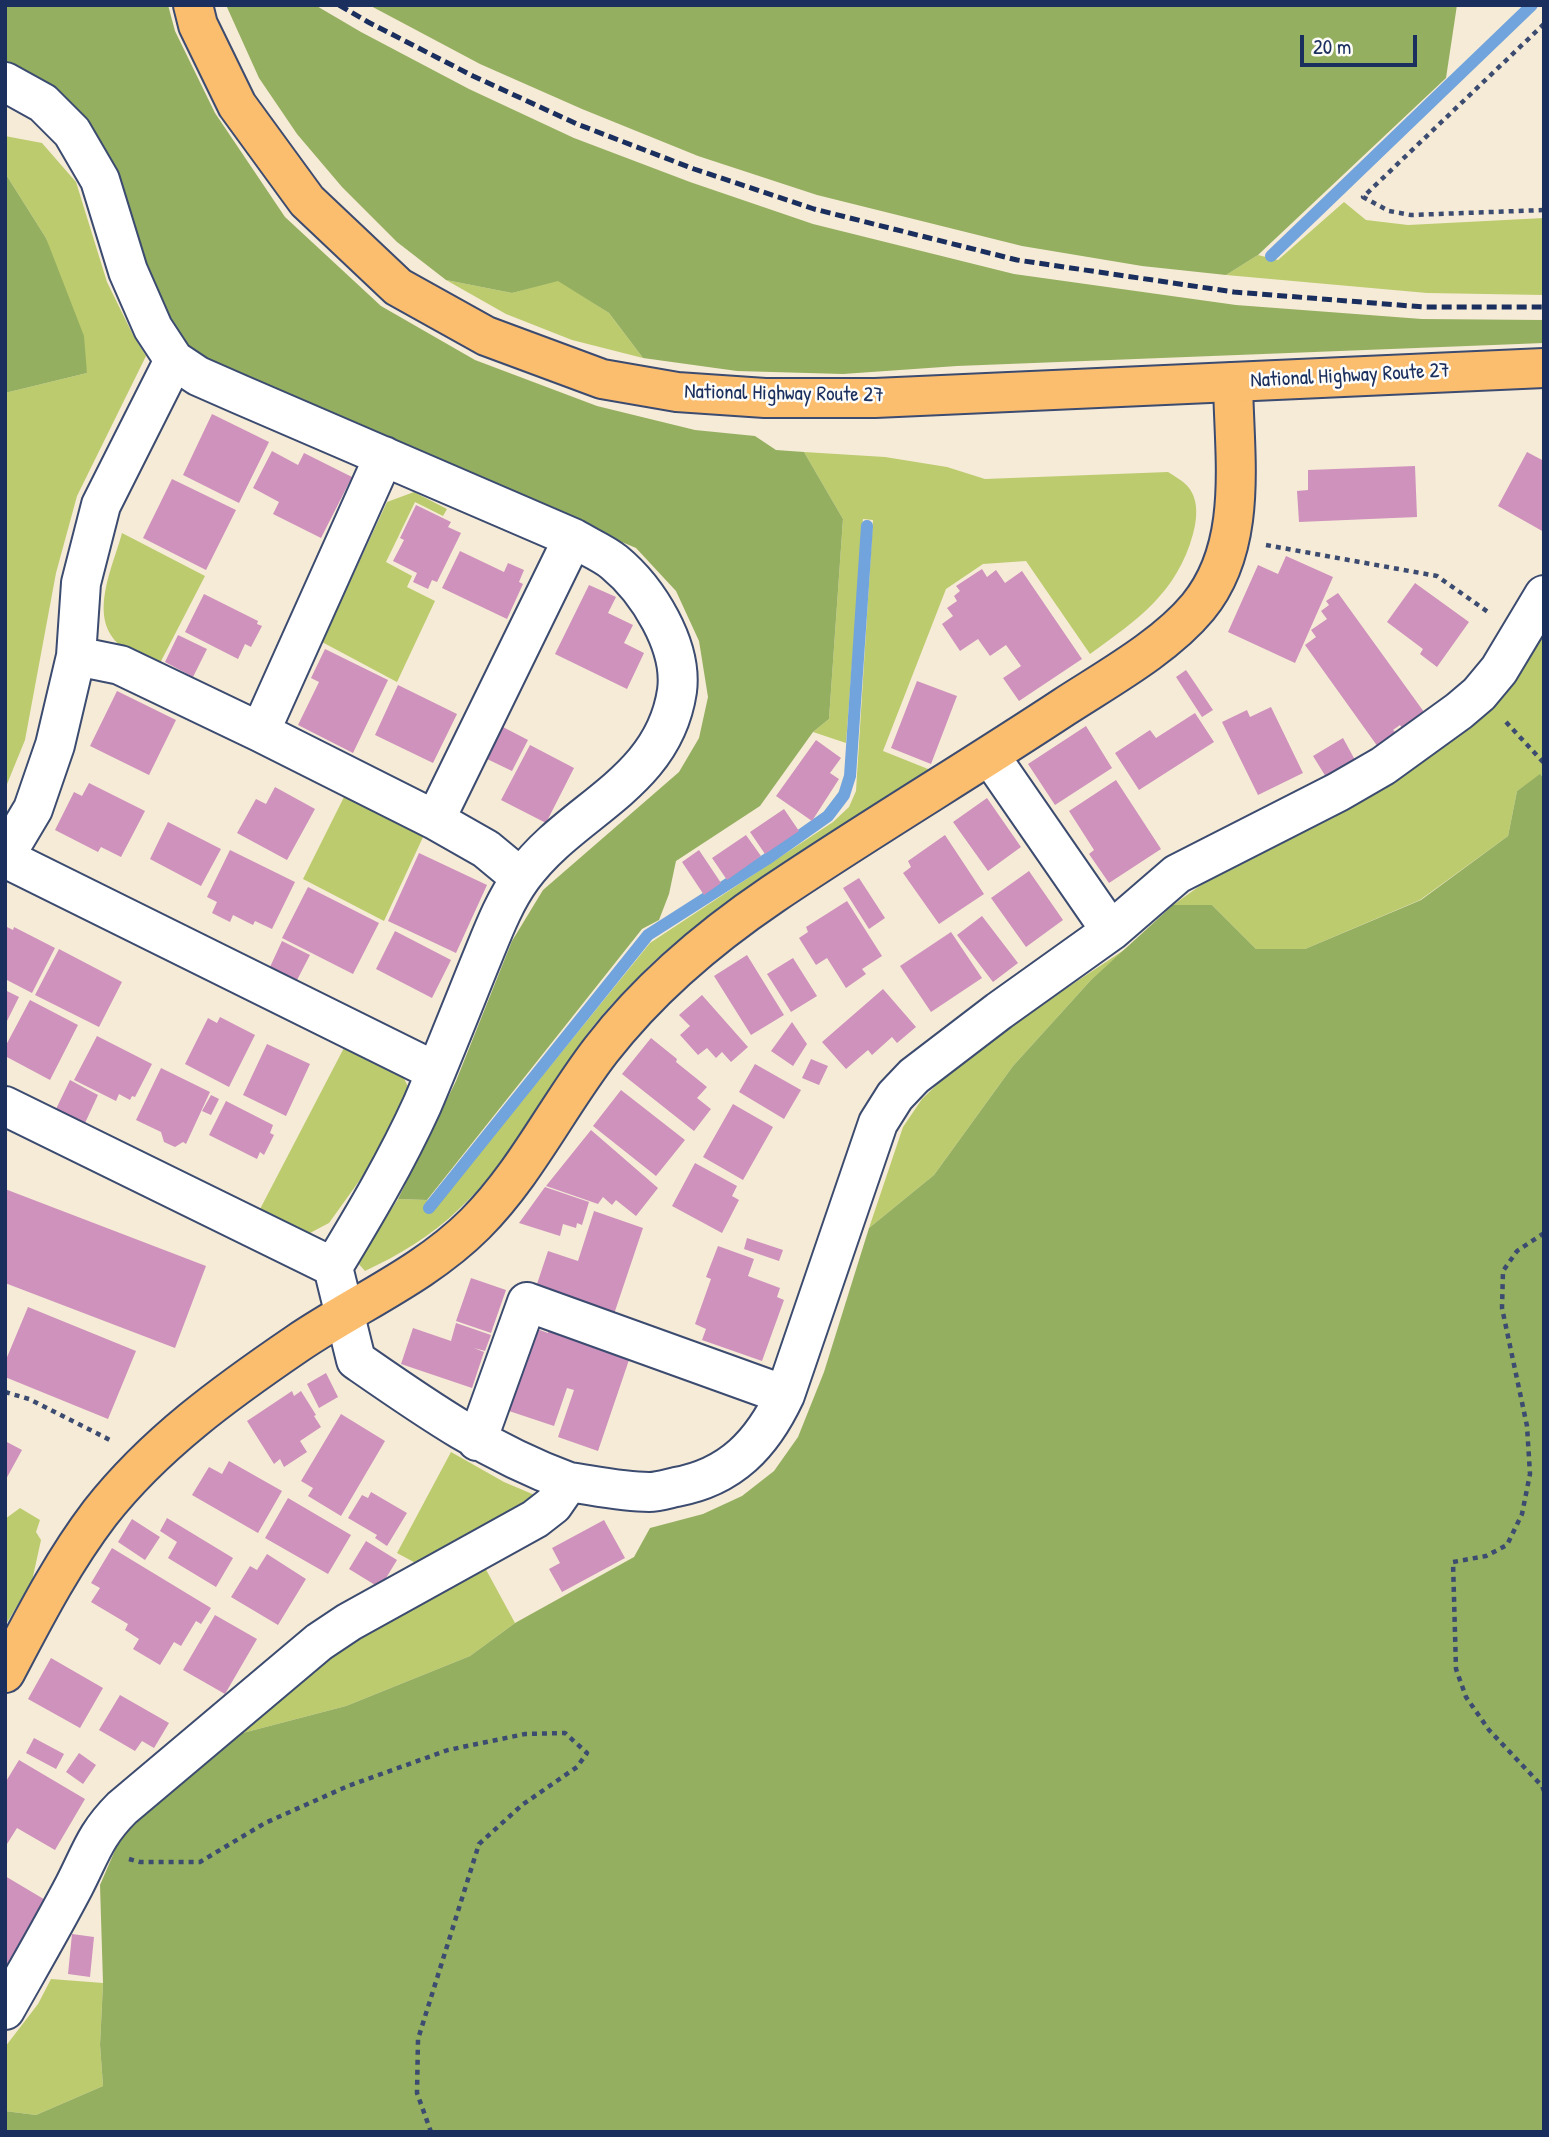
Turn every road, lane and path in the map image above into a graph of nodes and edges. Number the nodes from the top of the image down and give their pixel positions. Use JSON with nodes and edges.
{"nodes":[{"id":1,"x":193,"y":5,"type":"edge"},
{"id":2,"x":1544,"y":24,"type":"edge"},
{"id":3,"x":10,"y":88,"type":"edge"},
{"id":4,"x":1544,"y":210,"type":"edge"},
{"id":5,"x":174,"y":360,"type":"junction"},
{"id":6,"x":1544,"y":368,"type":"edge"},
{"id":7,"x":1233,"y":382,"type":"junction"},
{"id":8,"x":384,"y":456,"type":"junction"},
{"id":9,"x":573,"y":538,"type":"junction"},
{"id":10,"x":1231,"y":538,"type":"junction"},
{"id":11,"x":1544,"y":594,"type":"edge"},
{"id":12,"x":1520,"y":635,"type":"junction"},
{"id":13,"x":76,"y":656,"type":"junction"},
{"id":14,"x":1479,"y":694,"type":"junction"},
{"id":15,"x":260,"y":732,"type":"junction"},
{"id":16,"x":990,"y":756,"type":"junction"},
{"id":17,"x":1544,"y":762,"type":"edge"},
{"id":18,"x":435,"y":820,"type":"junction"},
{"id":19,"x":5,"y":857,"type":"edge"},
{"id":20,"x":521,"y":878,"type":"junction"},
{"id":21,"x":1111,"y":931,"type":"junction"},
{"id":22,"x":435,"y":1072,"type":"junction"},
{"id":23,"x":5,"y":1106,"type":"edge"},
{"id":24,"x":1544,"y":1233,"type":"edge"},
{"id":25,"x":333,"y":1267,"type":"junction"},
{"id":26,"x":343,"y":1315,"type":"junction"},
{"id":27,"x":5,"y":1392,"type":"edge"},
{"id":28,"x":785,"y":1395,"type":"junction"},
{"id":29,"x":477,"y":1441,"type":"junction"},
{"id":30,"x":144,"y":1464,"type":"junction"},
{"id":31,"x":569,"y":1482,"type":"junction"},
{"id":32,"x":5,"y":1673,"type":"edge"},
{"id":33,"x":1544,"y":1791,"type":"edge"},
{"id":34,"x":92,"y":1845,"type":"junction"},
{"id":35,"x":5,"y":2010,"type":"edge"},
{"id":36,"x":431,"y":2132,"type":"edge"}],
"edges":[{"from":1,"to":7,"type":"main road","name":"National Highway Route 27"},
{"from":2,"to":4,"type":"path"},
{"from":3,"to":5,"type":"street"},
{"from":5,"to":8,"type":"street"},
{"from":5,"to":13,"type":"street"},
{"from":6,"to":7,"type":"main road","name":"National Highway Route 27"},
{"from":7,"to":10,"type":"main road"},
{"from":8,"to":9,"type":"street"},
{"from":8,"to":15,"type":"street"},
{"from":9,"to":18,"type":"street"},
{"from":9,"to":20,"type":"street"},
{"from":10,"to":12,"type":"path"},
{"from":10,"to":16,"type":"main road"},
{"from":11,"to":12,"type":"street"},
{"from":12,"to":14,"type":"street"},
{"from":13,"to":15,"type":"street"},
{"from":13,"to":19,"type":"street"},
{"from":14,"to":17,"type":"path"},
{"from":14,"to":21,"type":"street"},
{"from":15,"to":18,"type":"street"},
{"from":16,"to":21,"type":"street"},
{"from":16,"to":26,"type":"main road"},
{"from":18,"to":20,"type":"street"},
{"from":19,"to":22,"type":"street"},
{"from":20,"to":22,"type":"street"},
{"from":21,"to":28,"type":"street"},
{"from":22,"to":25,"type":"street"},
{"from":23,"to":25,"type":"street"},
{"from":24,"to":33,"type":"path"},
{"from":25,"to":26,"type":"street"},
{"from":26,"to":29,"type":"street"},
{"from":26,"to":30,"type":"main road"},
{"from":27,"to":30,"type":"path"},
{"from":28,"to":29,"type":"street"},
{"from":28,"to":31,"type":"street"},
{"from":29,"to":31,"type":"street"},
{"from":30,"to":32,"type":"main road"},
{"from":31,"to":34,"type":"street"},
{"from":34,"to":35,"type":"street"},
{"from":34,"to":36,"type":"path"}]}
